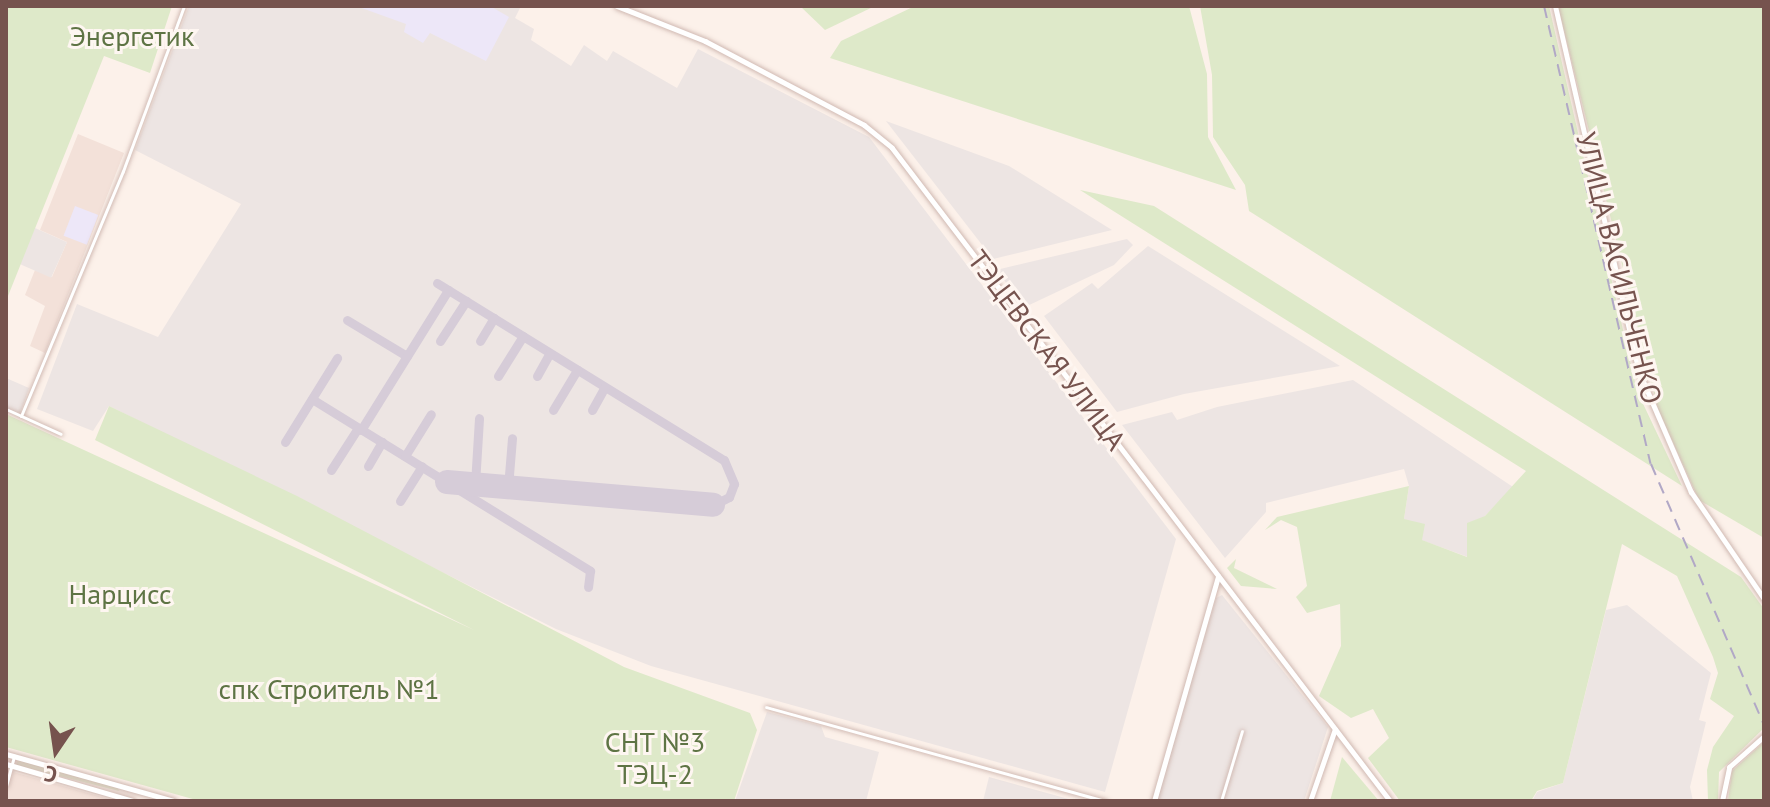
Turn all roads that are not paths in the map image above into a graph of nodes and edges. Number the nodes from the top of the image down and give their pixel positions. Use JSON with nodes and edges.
{"nodes":[{"id":1,"x":184,"y":6,"type":"edge"},
{"id":2,"x":617,"y":6,"type":"edge"},
{"id":3,"x":1555,"y":6,"type":"edge"},
{"id":4,"x":6,"y":409,"type":"edge"},
{"id":5,"x":21,"y":416,"type":"junction"},
{"id":6,"x":61,"y":434,"type":"dead end"},
{"id":7,"x":1218,"y":575,"type":"junction"},
{"id":8,"x":1764,"y":599,"type":"edge"},
{"id":9,"x":766,"y":707,"type":"dead end"},
{"id":10,"x":1335,"y":729,"type":"junction"},
{"id":11,"x":1242,"y":731,"type":"dead end"},
{"id":12,"x":1764,"y":736,"type":"edge"},
{"id":13,"x":6,"y":754,"type":"edge"},
{"id":14,"x":14,"y":756,"type":"junction"},
{"id":15,"x":9,"y":765,"type":"edge"},
{"id":16,"x":6,"y":786,"type":"edge"},
{"id":17,"x":124,"y":787,"type":"junction"},
{"id":18,"x":121,"y":799,"type":"edge"},
{"id":19,"x":133,"y":801,"type":"edge"},
{"id":20,"x":174,"y":801,"type":"edge"},
{"id":21,"x":1106,"y":801,"type":"edge"},
{"id":22,"x":1154,"y":801,"type":"edge"},
{"id":23,"x":1221,"y":801,"type":"edge"},
{"id":24,"x":1310,"y":801,"type":"edge"},
{"id":25,"x":1390,"y":801,"type":"edge"},
{"id":26,"x":1722,"y":801,"type":"edge"}],
"edges":[{"from":1,"to":5,"type":"street"},
{"from":2,"to":7,"type":"main road","name":"ТЭЦЕВСКАЯ УЛИЦА"},
{"from":3,"to":8,"type":"main road","name":"УЛИЦА ВАСИЛЬЧЕНКО"},
{"from":4,"to":5,"type":"street"},
{"from":5,"to":6,"type":"street"},
{"from":7,"to":10,"type":"main road","name":"ТЭЦЕВСКАЯ УЛИЦА"},
{"from":7,"to":22,"type":"main road"},
{"from":9,"to":21,"type":"street"},
{"from":10,"to":24,"type":"main road"},
{"from":10,"to":25,"type":"main road","name":"ТЭЦЕВСКАЯ УЛИЦА"},
{"from":11,"to":23,"type":"street"},
{"from":12,"to":26,"type":"main road"},
{"from":13,"to":14,"type":"main road"},
{"from":14,"to":15,"type":"street"},
{"from":14,"to":17,"type":"main road"},
{"from":15,"to":16,"type":"street"},
{"from":15,"to":18,"type":"main road"},
{"from":17,"to":18,"type":"main road"},
{"from":17,"to":20,"type":"main road"},
{"from":18,"to":19,"type":"main road"}]}
